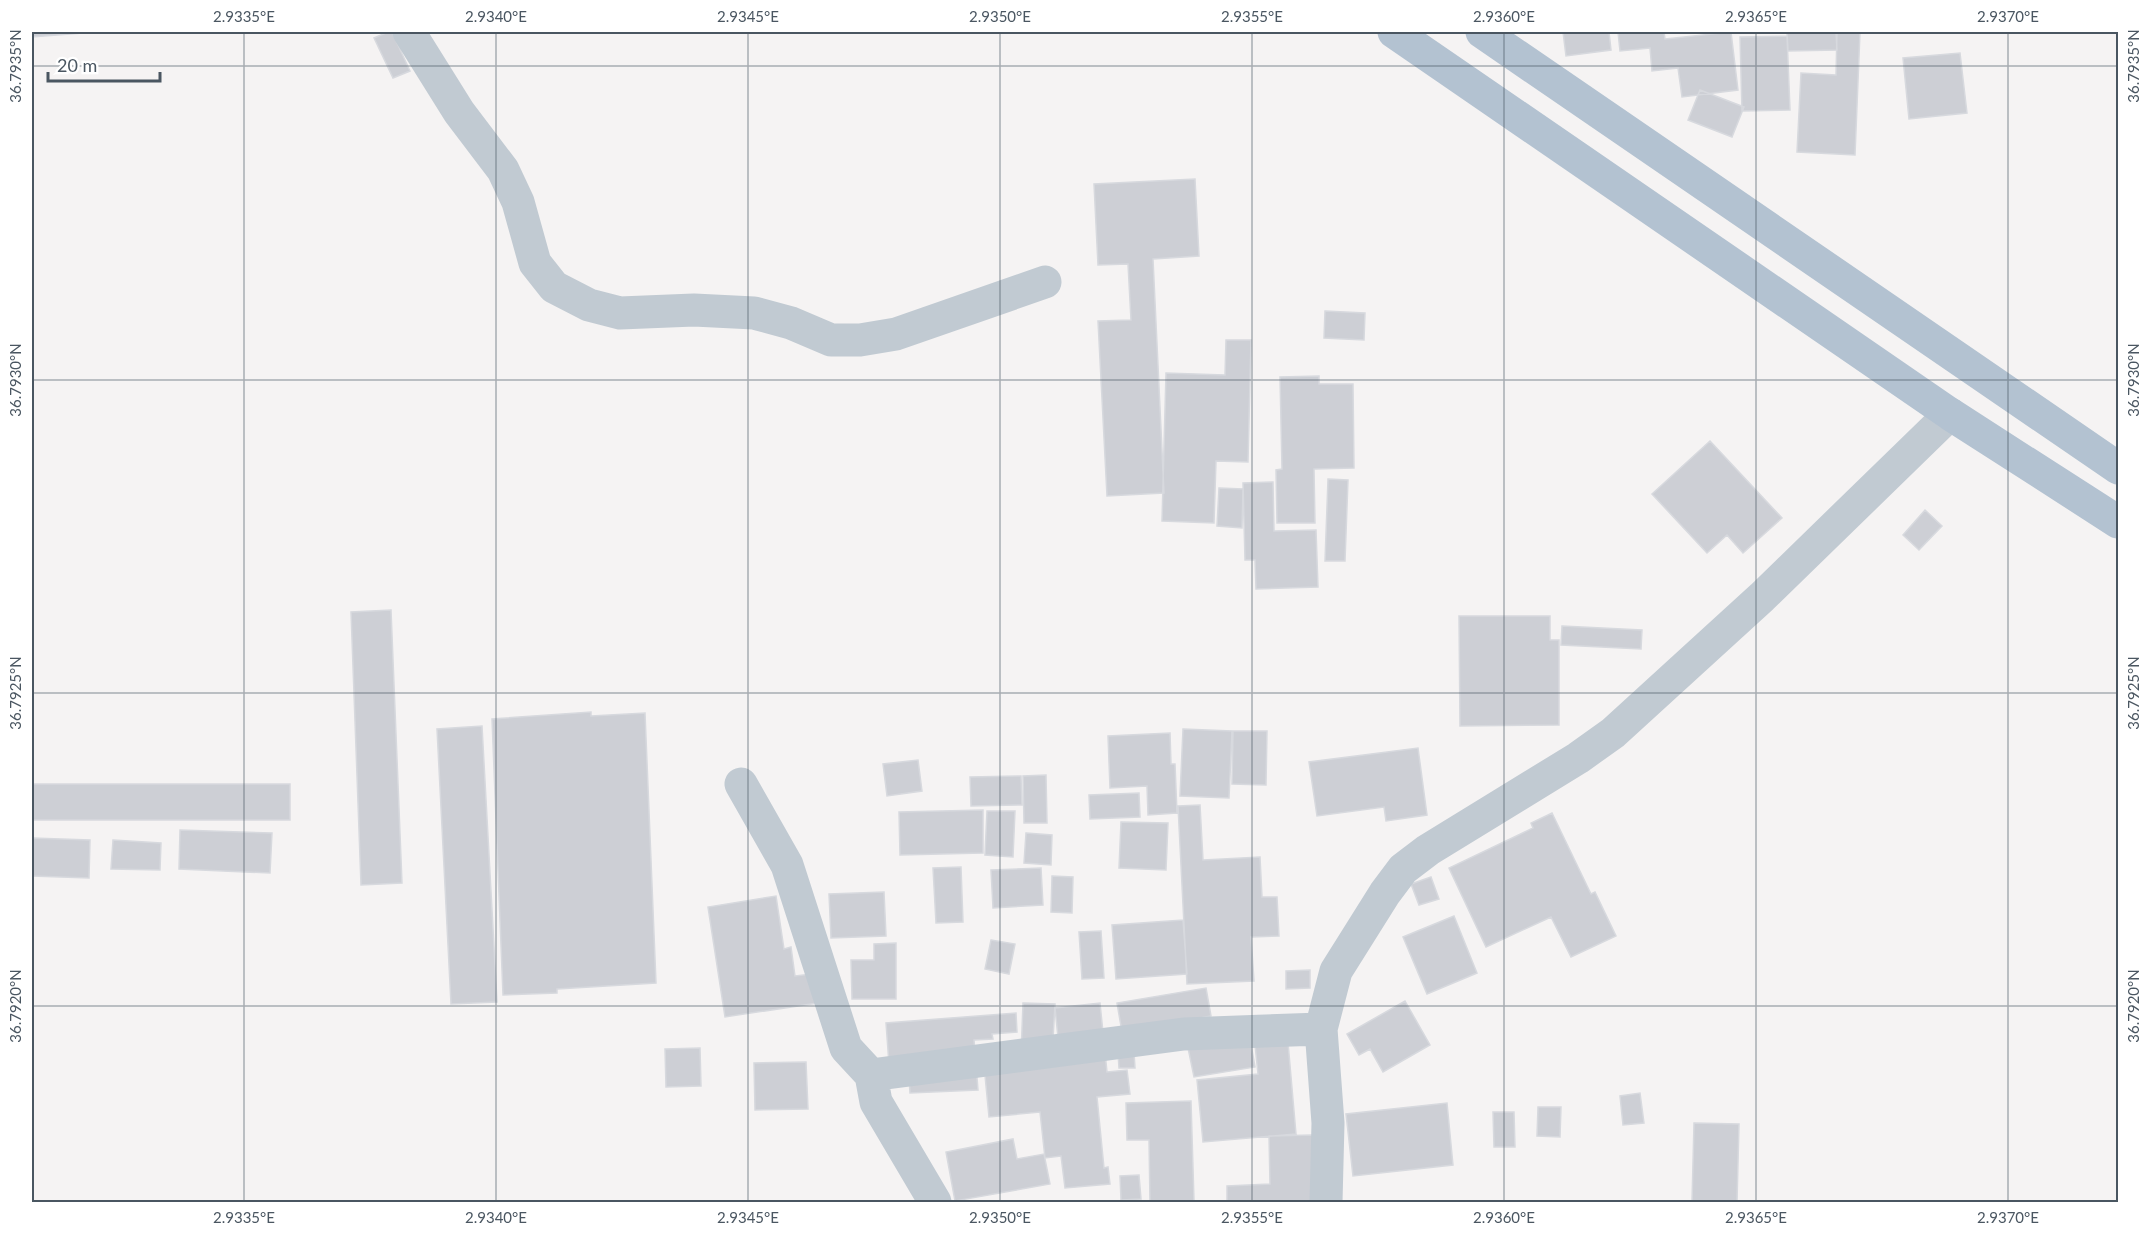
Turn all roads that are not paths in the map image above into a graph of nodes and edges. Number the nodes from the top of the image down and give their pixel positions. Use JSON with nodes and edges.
{"nodes":[{"id":1,"x":409,"y":32,"type":"edge"},
{"id":2,"x":1394,"y":32,"type":"edge"},
{"id":3,"x":1482,"y":32,"type":"edge"},
{"id":4,"x":1045,"y":282,"type":"dead end"},
{"id":5,"x":1950,"y":414,"type":"junction"},
{"id":6,"x":2118,"y":468,"type":"edge"},
{"id":7,"x":2118,"y":522,"type":"edge"},
{"id":8,"x":741,"y":784,"type":"dead end"},
{"id":9,"x":1321,"y":1029,"type":"junction"},
{"id":10,"x":871,"y":1075,"type":"junction"},
{"id":11,"x":935,"y":1203,"type":"edge"},
{"id":12,"x":1326,"y":1203,"type":"edge"}],
"edges":[{"from":1,"to":4,"type":"street"},
{"from":2,"to":5,"type":"main road"},
{"from":3,"to":6,"type":"main road"},
{"from":5,"to":7,"type":"main road"},
{"from":5,"to":9,"type":"street"},
{"from":8,"to":10,"type":"street"},
{"from":9,"to":10,"type":"street"},
{"from":9,"to":12,"type":"street"},
{"from":10,"to":11,"type":"street"}]}
